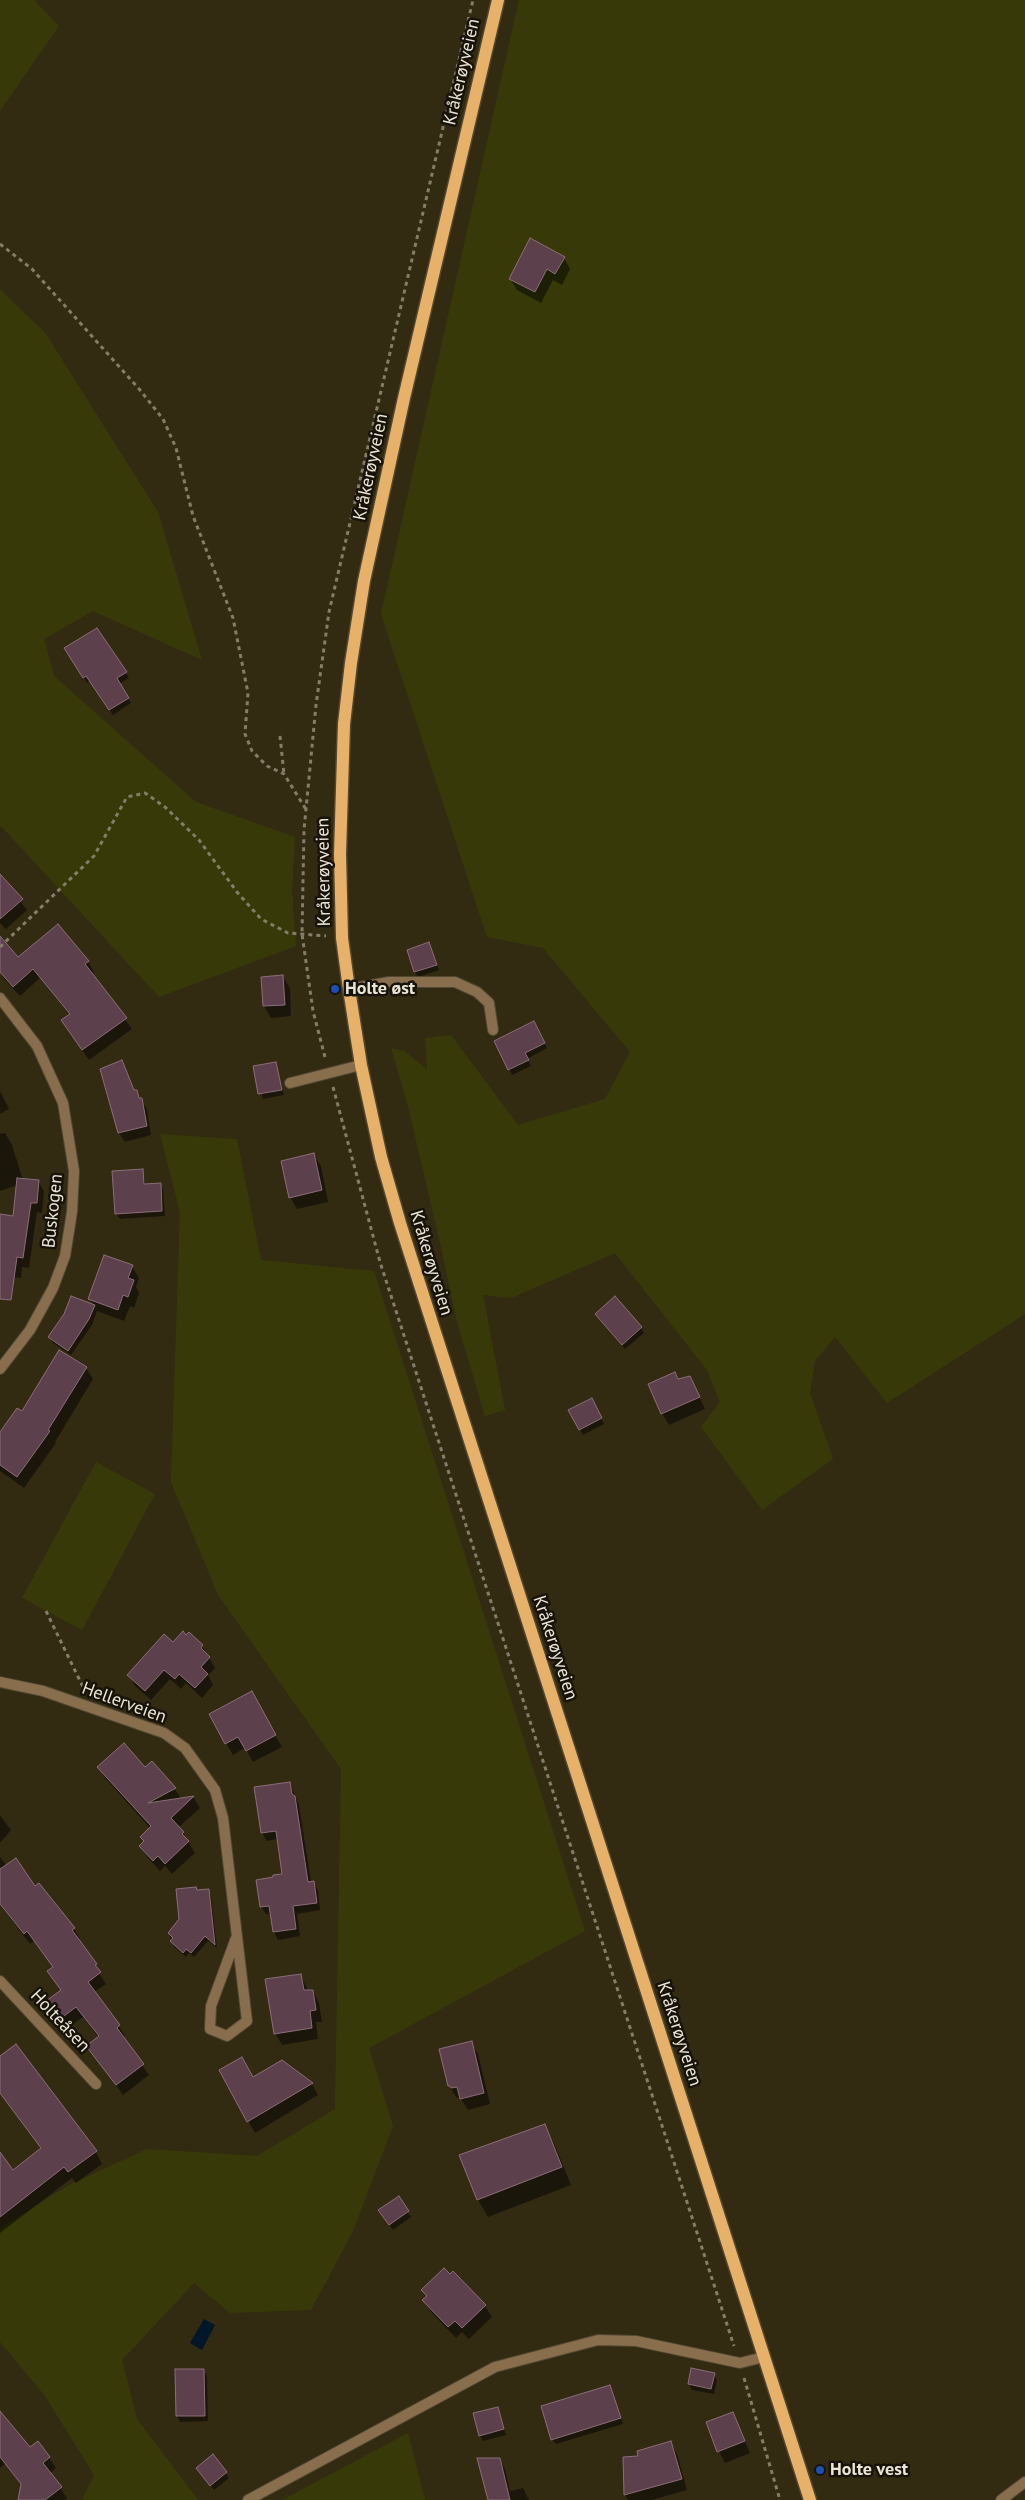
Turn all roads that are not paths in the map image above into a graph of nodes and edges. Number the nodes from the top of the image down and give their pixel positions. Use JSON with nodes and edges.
{"nodes":[{"id":1,"x":498,"y":0,"type":"edge"},
{"id":2,"x":348,"y":989,"type":"junction"},
{"id":3,"x":0,"y":998,"type":"edge"},
{"id":4,"x":493,"y":1030,"type":"dead end"},
{"id":5,"x":361,"y":1065,"type":"junction"},
{"id":6,"x":290,"y":1083,"type":"dead end"},
{"id":7,"x":0,"y":1368,"type":"edge"},
{"id":8,"x":0,"y":1682,"type":"edge"},
{"id":9,"x":236,"y":1938,"type":"junction"},
{"id":10,"x":0,"y":1981,"type":"edge"},
{"id":11,"x":96,"y":2084,"type":"dead end"},
{"id":12,"x":764,"y":2357,"type":"junction"},
{"id":13,"x":1025,"y":2482,"type":"edge"},
{"id":14,"x":248,"y":2500,"type":"edge"},
{"id":15,"x":810,"y":2500,"type":"edge"},
{"id":16,"x":1001,"y":2500,"type":"edge"}],
"edges":[{"from":1,"to":2,"type":"main road","name":"Kråkerøyveien"},
{"from":2,"to":4,"type":"street"},
{"from":2,"to":5,"type":"main road","name":"Kråkerøyveien"},
{"from":3,"to":7,"type":"street","name":"Buskogen"},
{"from":5,"to":6,"type":"street"},
{"from":5,"to":12,"type":"main road","name":"Kråkerøyveien"},
{"from":8,"to":9,"type":"street","name":"Hellerveien"},
{"from":9,"to":9,"type":"street","name":"Hellerveien"},
{"from":10,"to":11,"type":"street","name":"Holteåsen"},
{"from":12,"to":14,"type":"street"},
{"from":12,"to":15,"type":"main road","name":"Kråkerøyveien"},
{"from":13,"to":16,"type":"street"}]}
